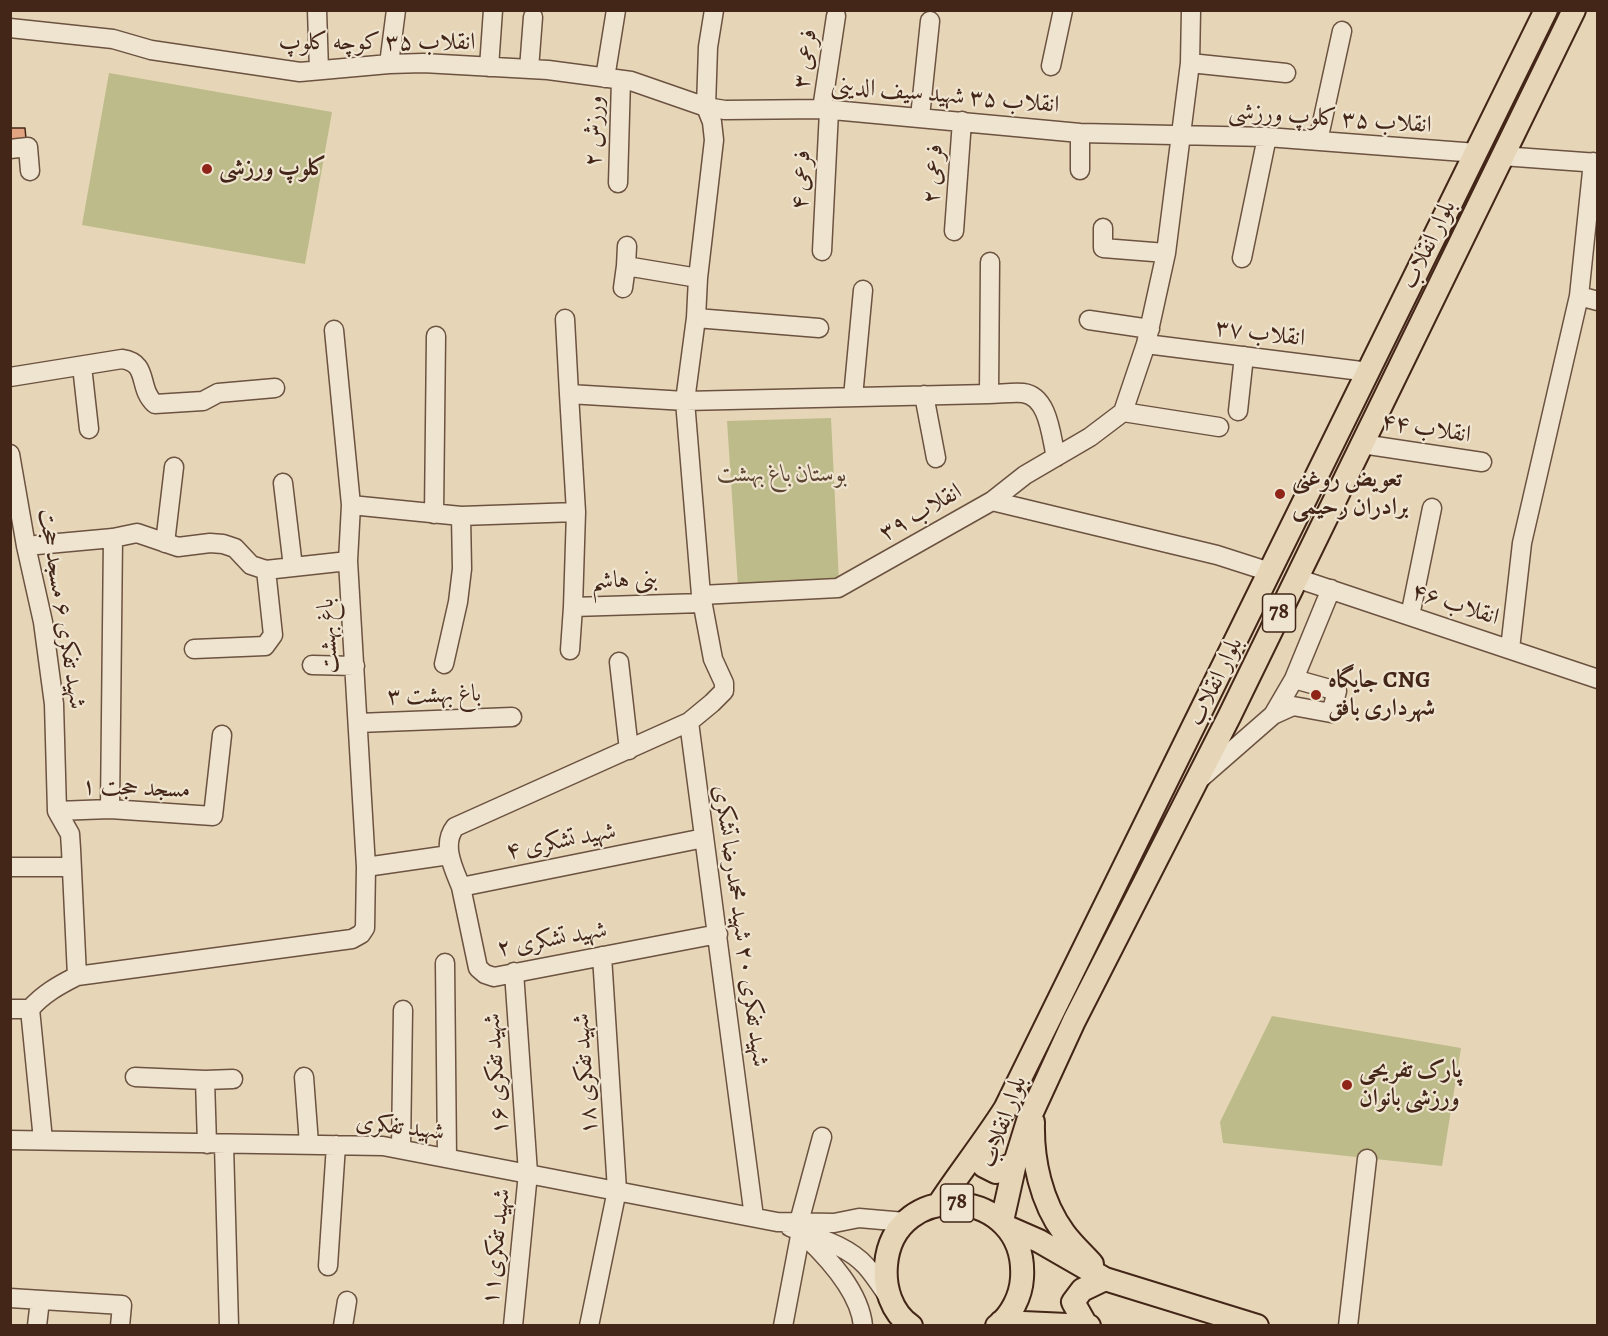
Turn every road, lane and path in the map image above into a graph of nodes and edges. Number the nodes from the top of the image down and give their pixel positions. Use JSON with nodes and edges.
{"nodes":[{"id":1,"x":317,"y":10,"type":"edge"},
{"id":2,"x":396,"y":10,"type":"edge"},
{"id":3,"x":493,"y":10,"type":"edge"},
{"id":4,"x":616,"y":10,"type":"edge"},
{"id":5,"x":714,"y":10,"type":"edge"},
{"id":6,"x":1063,"y":10,"type":"edge"},
{"id":7,"x":1191,"y":10,"type":"edge"},
{"id":8,"x":1546,"y":10,"type":"edge"},
{"id":9,"x":1574,"y":10,"type":"edge"},
{"id":10,"x":836,"y":16,"type":"dead end"},
{"id":11,"x":533,"y":17,"type":"dead end"},
{"id":12,"x":930,"y":21,"type":"dead end"},
{"id":13,"x":10,"y":28,"type":"edge"},
{"id":14,"x":1342,"y":31,"type":"dead end"},
{"id":15,"x":1190,"y":63,"type":"junction"},
{"id":16,"x":389,"y":64,"type":"junction"},
{"id":17,"x":1051,"y":66,"type":"dead end"},
{"id":18,"x":489,"y":67,"type":"junction"},
{"id":19,"x":529,"y":69,"type":"junction"},
{"id":20,"x":319,"y":70,"type":"junction"},
{"id":21,"x":1286,"y":73,"type":"dead end"},
{"id":22,"x":613,"y":79,"type":"junction"},
{"id":23,"x":706,"y":107,"type":"junction"},
{"id":24,"x":826,"y":110,"type":"junction"},
{"id":25,"x":920,"y":117,"type":"junction"},
{"id":26,"x":962,"y":121,"type":"junction"},
{"id":27,"x":1080,"y":133,"type":"junction"},
{"id":28,"x":1181,"y":134,"type":"junction"},
{"id":29,"x":1267,"y":137,"type":"junction"},
{"id":30,"x":1318,"y":141,"type":"junction"},
{"id":31,"x":10,"y":149,"type":"edge"},
{"id":32,"x":1477,"y":153,"type":"junction"},
{"id":33,"x":1502,"y":156,"type":"junction"},
{"id":34,"x":1595,"y":163,"type":"edge"},
{"id":35,"x":1080,"y":170,"type":"dead end"},
{"id":36,"x":30,"y":171,"type":"dead end"},
{"id":37,"x":618,"y":183,"type":"dead end"},
{"id":38,"x":1103,"y":228,"type":"dead end"},
{"id":39,"x":954,"y":231,"type":"dead end"},
{"id":40,"x":627,"y":246,"type":"dead end"},
{"id":41,"x":822,"y":251,"type":"dead end"},
{"id":42,"x":1166,"y":253,"type":"junction"},
{"id":43,"x":1242,"y":258,"type":"dead end"},
{"id":44,"x":990,"y":262,"type":"dead end"},
{"id":45,"x":626,"y":266,"type":"junction"},
{"id":46,"x":1419,"y":270,"type":"junction"},
{"id":47,"x":698,"y":278,"type":"junction"},
{"id":48,"x":1442,"y":281,"type":"junction"},
{"id":49,"x":623,"y":288,"type":"dead end"},
{"id":50,"x":862,"y":290,"type":"dead end"},
{"id":51,"x":1579,"y":296,"type":"junction"},
{"id":52,"x":1598,"y":301,"type":"edge"},
{"id":53,"x":696,"y":318,"type":"junction"},
{"id":54,"x":566,"y":319,"type":"dead end"},
{"id":55,"x":1089,"y":320,"type":"dead end"},
{"id":56,"x":1394,"y":321,"type":"junction"},
{"id":57,"x":819,"y":328,"type":"dead end"},
{"id":58,"x":334,"y":330,"type":"dead end"},
{"id":59,"x":1416,"y":334,"type":"junction"},
{"id":60,"x":436,"y":336,"type":"dead end"},
{"id":61,"x":1148,"y":337,"type":"junction"},
{"id":62,"x":1244,"y":356,"type":"junction"},
{"id":63,"x":81,"y":366,"type":"junction"},
{"id":64,"x":1369,"y":372,"type":"junction"},
{"id":65,"x":10,"y":377,"type":"edge"},
{"id":66,"x":275,"y":388,"type":"dead end"},
{"id":67,"x":569,"y":394,"type":"junction"},
{"id":68,"x":989,"y":394,"type":"junction"},
{"id":69,"x":924,"y":395,"type":"junction"},
{"id":70,"x":853,"y":397,"type":"junction"},
{"id":71,"x":685,"y":401,"type":"junction"},
{"id":72,"x":1238,"y":411,"type":"dead end"},
{"id":73,"x":1123,"y":412,"type":"junction"},
{"id":74,"x":1219,"y":427,"type":"dead end"},
{"id":75,"x":89,"y":429,"type":"dead end"},
{"id":76,"x":1362,"y":444,"type":"junction"},
{"id":77,"x":10,"y":454,"type":"edge"},
{"id":78,"x":1056,"y":457,"type":"junction"},
{"id":79,"x":936,"y":458,"type":"dead end"},
{"id":80,"x":1482,"y":462,"type":"dead end"},
{"id":81,"x":174,"y":467,"type":"dead end"},
{"id":82,"x":283,"y":483,"type":"dead end"},
{"id":83,"x":992,"y":501,"type":"junction"},
{"id":84,"x":351,"y":505,"type":"junction"},
{"id":85,"x":1432,"y":508,"type":"dead end"},
{"id":86,"x":576,"y":512,"type":"junction"},
{"id":87,"x":434,"y":514,"type":"junction"},
{"id":88,"x":461,"y":516,"type":"junction"},
{"id":89,"x":113,"y":538,"type":"junction"},
{"id":90,"x":165,"y":543,"type":"junction"},
{"id":91,"x":26,"y":546,"type":"junction"},
{"id":92,"x":348,"y":561,"type":"junction"},
{"id":93,"x":293,"y":567,"type":"junction"},
{"id":94,"x":266,"y":570,"type":"junction"},
{"id":95,"x":1270,"y":573,"type":"junction"},
{"id":96,"x":1296,"y":578,"type":"junction"},
{"id":97,"x":1331,"y":590,"type":"junction"},
{"id":98,"x":701,"y":599,"type":"junction"},
{"id":99,"x":573,"y":607,"type":"junction"},
{"id":100,"x":1410,"y":616,"type":"junction"},
{"id":101,"x":194,"y":649,"type":"dead end"},
{"id":102,"x":1510,"y":649,"type":"junction"},
{"id":103,"x":570,"y":650,"type":"dead end"},
{"id":104,"x":619,"y":662,"type":"dead end"},
{"id":105,"x":444,"y":664,"type":"dead end"},
{"id":106,"x":312,"y":665,"type":"dead end"},
{"id":107,"x":355,"y":666,"type":"junction"},
{"id":108,"x":1294,"y":679,"type":"junction"},
{"id":109,"x":1598,"y":679,"type":"edge"},
{"id":110,"x":1273,"y":715,"type":"junction"},
{"id":111,"x":512,"y":717,"type":"dead end"},
{"id":112,"x":689,"y":722,"type":"junction"},
{"id":113,"x":358,"y":723,"type":"junction"},
{"id":114,"x":222,"y":735,"type":"dead end"},
{"id":115,"x":630,"y":750,"type":"junction"},
{"id":116,"x":1196,"y":782,"type":"junction"},
{"id":117,"x":110,"y":808,"type":"junction"},
{"id":118,"x":57,"y":811,"type":"junction"},
{"id":119,"x":704,"y":838,"type":"junction"},
{"id":120,"x":449,"y":855,"type":"junction"},
{"id":121,"x":10,"y":867,"type":"edge"},
{"id":122,"x":71,"y":867,"type":"junction"},
{"id":123,"x":366,"y":867,"type":"junction"},
{"id":124,"x":461,"y":887,"type":"junction"},
{"id":125,"x":718,"y":934,"type":"junction"},
{"id":126,"x":602,"y":956,"type":"junction"},
{"id":127,"x":445,"y":963,"type":"dead end"},
{"id":128,"x":514,"y":972,"type":"junction"},
{"id":129,"x":77,"y":976,"type":"junction"},
{"id":130,"x":10,"y":1009,"type":"edge"},
{"id":131,"x":30,"y":1009,"type":"junction"},
{"id":132,"x":403,"y":1010,"type":"dead end"},
{"id":133,"x":135,"y":1077,"type":"dead end"},
{"id":134,"x":304,"y":1077,"type":"dead end"},
{"id":135,"x":233,"y":1078,"type":"dead end"},
{"id":136,"x":205,"y":1080,"type":"junction"},
{"id":137,"x":1033,"y":1110,"type":"junction"},
{"id":138,"x":822,"y":1137,"type":"dead end"},
{"id":139,"x":10,"y":1140,"type":"edge"},
{"id":140,"x":43,"y":1140,"type":"junction"},
{"id":141,"x":216,"y":1144,"type":"junction"},
{"id":142,"x":309,"y":1144,"type":"junction"},
{"id":143,"x":336,"y":1145,"type":"junction"},
{"id":144,"x":402,"y":1149,"type":"junction"},
{"id":145,"x":979,"y":1149,"type":"junction"},
{"id":146,"x":447,"y":1158,"type":"junction"},
{"id":147,"x":1367,"y":1159,"type":"dead end"},
{"id":148,"x":1015,"y":1162,"type":"junction"},
{"id":149,"x":528,"y":1173,"type":"junction"},
{"id":150,"x":617,"y":1190,"type":"junction"},
{"id":151,"x":939,"y":1204,"type":"junction"},
{"id":152,"x":754,"y":1218,"type":"junction"},
{"id":153,"x":905,"y":1222,"type":"junction"},
{"id":154,"x":1004,"y":1224,"type":"junction"},
{"id":155,"x":800,"y":1227,"type":"junction"},
{"id":156,"x":328,"y":1266,"type":"dead end"},
{"id":157,"x":1105,"y":1279,"type":"junction"},
{"id":158,"x":10,"y":1298,"type":"edge"},
{"id":159,"x":40,"y":1300,"type":"junction"},
{"id":160,"x":347,"y":1301,"type":"dead end"},
{"id":161,"x":889,"y":1309,"type":"edge"},
{"id":162,"x":999,"y":1324,"type":"edge"},
{"id":163,"x":1088,"y":1325,"type":"edge"},
{"id":164,"x":37,"y":1326,"type":"edge"},
{"id":165,"x":120,"y":1326,"type":"edge"},
{"id":166,"x":229,"y":1326,"type":"edge"},
{"id":167,"x":343,"y":1326,"type":"edge"},
{"id":168,"x":513,"y":1326,"type":"edge"},
{"id":169,"x":589,"y":1326,"type":"edge"},
{"id":170,"x":783,"y":1326,"type":"edge"},
{"id":171,"x":862,"y":1326,"type":"edge"},
{"id":172,"x":911,"y":1326,"type":"edge"},
{"id":173,"x":1257,"y":1326,"type":"edge"},
{"id":174,"x":1348,"y":1326,"type":"edge"}],
"edges":[{"from":1,"to":20,"type":"street"},
{"from":2,"to":16,"type":"street"},
{"from":3,"to":18,"type":"street"},
{"from":4,"to":22,"type":"street","name":"ورزش ۲"},
{"from":5,"to":23,"type":"street"},
{"from":6,"to":17,"type":"street"},
{"from":7,"to":15,"type":"street"},
{"from":8,"to":32,"type":"main road","name":"بلوار انقلاب","number":"78"},
{"from":9,"to":33,"type":"main road","name":"بلوار انقلاب","number":"78"},
{"from":10,"to":24,"type":"street","name":"فرعی ۳"},
{"from":11,"to":19,"type":"street"},
{"from":12,"to":25,"type":"street"},
{"from":13,"to":20,"type":"street","name":"انقلاب ۳۵ کوچه کلوپ"},
{"from":14,"to":30,"type":"street"},
{"from":15,"to":21,"type":"street"},
{"from":15,"to":28,"type":"street"},
{"from":16,"to":18,"type":"street","name":"انقلاب ۳۵ کوچه کلوپ"},
{"from":16,"to":20,"type":"street","name":"انقلاب ۳۵ کوچه کلوپ"},
{"from":18,"to":19,"type":"street","name":"انقلاب ۳۵ کوچه کلوپ"},
{"from":19,"to":22,"type":"street","name":"انقلاب ۳۵ کوچه کلوپ"},
{"from":22,"to":23,"type":"street","name":"انقلاب ۳۵ کوچه کلوپ"},
{"from":22,"to":37,"type":"street","name":"ورزش ۲"},
{"from":23,"to":24,"type":"street","name":"انقلاب ۳۵ شهید سیف الدینی"},
{"from":23,"to":47,"type":"street"},
{"from":24,"to":25,"type":"street","name":"انقلاب ۳۵ شهید سیف الدینی"},
{"from":24,"to":41,"type":"street","name":"فرعی ۴"},
{"from":25,"to":26,"type":"street","name":"انقلاب ۳۵ شهید سیف الدینی"},
{"from":26,"to":27,"type":"street","name":"انقلاب ۳۵ شهید سیف الدینی"},
{"from":26,"to":39,"type":"street","name":"فرعی ۲"},
{"from":27,"to":28,"type":"street","name":"انقلاب ۳۵ شهید سیف الدینی"},
{"from":27,"to":35,"type":"street"},
{"from":28,"to":29,"type":"street","name":"انقلاب ۳۵ کلوپ ورزشی"},
{"from":28,"to":42,"type":"street"},
{"from":29,"to":30,"type":"street","name":"انقلاب ۳۵ کلوپ ورزشی"},
{"from":29,"to":43,"type":"street"},
{"from":30,"to":32,"type":"street","name":"انقلاب ۳۵ کلوپ ورزشی"},
{"from":31,"to":36,"type":"street"},
{"from":32,"to":46,"type":"main road","name":"بلوار انقلاب","number":"78"},
{"from":33,"to":34,"type":"street"},
{"from":33,"to":48,"type":"main road","name":"بلوار انقلاب","number":"78"},
{"from":34,"to":51,"type":"street"},
{"from":38,"to":42,"type":"street"},
{"from":40,"to":45,"type":"street"},
{"from":42,"to":61,"type":"street"},
{"from":44,"to":68,"type":"street"},
{"from":45,"to":47,"type":"street"},
{"from":45,"to":49,"type":"street"},
{"from":46,"to":48,"type":"main road"},
{"from":46,"to":56,"type":"main road","name":"بلوار انقلاب","number":"78"},
{"from":47,"to":53,"type":"street"},
{"from":48,"to":59,"type":"main road","name":"بلوار انقلاب","number":"78"},
{"from":50,"to":70,"type":"street"},
{"from":51,"to":52,"type":"street"},
{"from":51,"to":102,"type":"street"},
{"from":53,"to":57,"type":"street"},
{"from":53,"to":71,"type":"street"},
{"from":54,"to":67,"type":"street"},
{"from":55,"to":61,"type":"street","name":"انقلاب ۳۷"},
{"from":56,"to":59,"type":"main road"},
{"from":56,"to":64,"type":"main road","name":"بلوار انقلاب","number":"78"},
{"from":58,"to":84,"type":"street","name":"باغ بهشت"},
{"from":59,"to":76,"type":"main road","name":"بلوار انقلاب","number":"78"},
{"from":60,"to":87,"type":"street"},
{"from":61,"to":62,"type":"street","name":"انقلاب ۳۷"},
{"from":61,"to":73,"type":"street"},
{"from":62,"to":64,"type":"street","name":"انقلاب ۳۷"},
{"from":62,"to":72,"type":"street"},
{"from":63,"to":65,"type":"street"},
{"from":63,"to":66,"type":"street"},
{"from":63,"to":75,"type":"street"},
{"from":64,"to":95,"type":"main road","name":"بلوار انقلاب","number":"78"},
{"from":67,"to":71,"type":"street"},
{"from":67,"to":86,"type":"street"},
{"from":68,"to":69,"type":"street"},
{"from":68,"to":78,"type":"street"},
{"from":69,"to":70,"type":"street"},
{"from":69,"to":79,"type":"street"},
{"from":70,"to":71,"type":"street"},
{"from":71,"to":98,"type":"street"},
{"from":73,"to":74,"type":"street"},
{"from":73,"to":78,"type":"street"},
{"from":76,"to":80,"type":"street","name":"انقلاب ۴۴"},
{"from":76,"to":96,"type":"main road","name":"بلوار انقلاب","number":"78"},
{"from":77,"to":91,"type":"street","name":"شهید تفکری ۶ مسجد حجت"},
{"from":78,"to":83,"type":"street"},
{"from":81,"to":90,"type":"street"},
{"from":82,"to":93,"type":"street"},
{"from":83,"to":95,"type":"street","name":"انقلاب ۳۹"},
{"from":83,"to":98,"type":"street","name":"انقلاب ۳۹"},
{"from":84,"to":87,"type":"street"},
{"from":84,"to":92,"type":"street","name":"باغ بهشت"},
{"from":85,"to":100,"type":"street"},
{"from":86,"to":88,"type":"street"},
{"from":86,"to":99,"type":"street","name":"بنی هاشم"},
{"from":87,"to":88,"type":"street"},
{"from":88,"to":105,"type":"street"},
{"from":89,"to":90,"type":"street"},
{"from":89,"to":91,"type":"street"},
{"from":89,"to":117,"type":"street"},
{"from":90,"to":94,"type":"street"},
{"from":91,"to":118,"type":"street","name":"شهید تفکری ۶ مسجد حجت"},
{"from":92,"to":93,"type":"street"},
{"from":92,"to":107,"type":"street","name":"باغ بهشت"},
{"from":93,"to":94,"type":"street"},
{"from":94,"to":101,"type":"street"},
{"from":95,"to":145,"type":"main road","name":"بلوار انقلاب","number":"78"},
{"from":96,"to":97,"type":"street","name":"انقلاب ۴۶"},
{"from":96,"to":116,"type":"main road","name":"بلوار انقلاب","number":"78"},
{"from":97,"to":100,"type":"street","name":"انقلاب ۴۶"},
{"from":97,"to":108,"type":"street"},
{"from":98,"to":99,"type":"street","name":"بنی هاشم"},
{"from":98,"to":112,"type":"street"},
{"from":99,"to":103,"type":"street"},
{"from":100,"to":102,"type":"street","name":"انقلاب ۴۶"},
{"from":102,"to":109,"type":"street","name":"انقلاب ۴۶"},
{"from":104,"to":115,"type":"street"},
{"from":106,"to":107,"type":"street"},
{"from":107,"to":113,"type":"street","name":"باغ بهشت"},
{"from":108,"to":110,"type":"street"},
{"from":108,"to":110,"type":"street"},
{"from":110,"to":116,"type":"street"},
{"from":111,"to":113,"type":"street","name":"باغ بهشت ۳"},
{"from":112,"to":115,"type":"street"},
{"from":112,"to":119,"type":"street","name":"شهید تفکری ۲۰ شهید محمدرضا تشکری"},
{"from":113,"to":123,"type":"street","name":"باغ بهشت"},
{"from":114,"to":117,"type":"street","name":"مسجد حجت ۱"},
{"from":115,"to":120,"type":"street"},
{"from":116,"to":137,"type":"main road","name":"بلوار انقلاب","number":"78"},
{"from":117,"to":118,"type":"street","name":"مسجد حجت ۱"},
{"from":118,"to":122,"type":"street","name":"شهید تفکری ۶ مسجد حجت"},
{"from":119,"to":124,"type":"street","name":"شهید تشکری ۴"},
{"from":119,"to":125,"type":"street","name":"شهید تفکری ۲۰ شهید محمدرضا تشکری"},
{"from":120,"to":123,"type":"street"},
{"from":120,"to":124,"type":"street"},
{"from":121,"to":122,"type":"street"},
{"from":122,"to":129,"type":"street","name":"شهید تفکری ۶ مسجد حجت"},
{"from":123,"to":129,"type":"street","name":"باغ بهشت"},
{"from":124,"to":128,"type":"street","name":"شهید تشکری ۲"},
{"from":125,"to":126,"type":"street","name":"شهید تشکری ۲"},
{"from":125,"to":152,"type":"street","name":"شهید تفکری ۲۰ شهید محمدرضا تشکری"},
{"from":126,"to":128,"type":"street","name":"شهید تشکری ۲"},
{"from":126,"to":150,"type":"street","name":"شهید تفکری ۱۸"},
{"from":127,"to":146,"type":"street"},
{"from":128,"to":149,"type":"street","name":"شهید تفکری ۱۶"},
{"from":129,"to":131,"type":"street"},
{"from":130,"to":131,"type":"street"},
{"from":131,"to":140,"type":"street"},
{"from":132,"to":144,"type":"street"},
{"from":133,"to":136,"type":"street"},
{"from":134,"to":142,"type":"street"},
{"from":135,"to":136,"type":"street"},
{"from":136,"to":141,"type":"street"},
{"from":137,"to":148,"type":"main road","name":"بلوار انقلاب","number":"78"},
{"from":137,"to":157,"type":"main road"},
{"from":138,"to":155,"type":"street"},
{"from":139,"to":140,"type":"street","name":"شهید تفکری"},
{"from":140,"to":141,"type":"street","name":"شهید تفکری"},
{"from":141,"to":142,"type":"street","name":"شهید تفکری"},
{"from":141,"to":166,"type":"street"},
{"from":142,"to":143,"type":"street","name":"شهید تفکری"},
{"from":143,"to":144,"type":"street","name":"شهید تفکری"},
{"from":143,"to":156,"type":"street"},
{"from":144,"to":146,"type":"street","name":"شهید تفکری"},
{"from":145,"to":148,"type":"main road"},
{"from":145,"to":151,"type":"main road","name":"بلوار انقلاب","number":"78"},
{"from":146,"to":149,"type":"street","name":"شهید تفکری"},
{"from":147,"to":174,"type":"street"},
{"from":148,"to":154,"type":"main road","name":"بلوار انقلاب","number":"78"},
{"from":149,"to":150,"type":"street","name":"شهید تفکری"},
{"from":149,"to":168,"type":"street","name":"شهید تفکری۱۱"},
{"from":150,"to":152,"type":"street","name":"شهید تفکری"},
{"from":150,"to":169,"type":"street","name":"شهید تفکری ۱۸"},
{"from":151,"to":153,"type":"main road","number":"78"},
{"from":151,"to":154,"type":"main road","number":"78"},
{"from":152,"to":155,"type":"street","name":"شهید تفکری"},
{"from":153,"to":155,"type":"street","name":"شهید تفکری"},
{"from":153,"to":161,"type":"main road","number":"78"},
{"from":154,"to":157,"type":"main road"},
{"from":154,"to":162,"type":"main road","number":"78"},
{"from":155,"to":161,"type":"street"},
{"from":155,"to":170,"type":"street"},
{"from":155,"to":171,"type":"street"},
{"from":157,"to":163,"type":"main road"},
{"from":157,"to":173,"type":"main road"},
{"from":158,"to":159,"type":"street"},
{"from":159,"to":164,"type":"street"},
{"from":159,"to":165,"type":"street"},
{"from":160,"to":167,"type":"street"},
{"from":161,"to":172,"type":"main road"},
{"from":162,"to":163,"type":"main road"}]}
